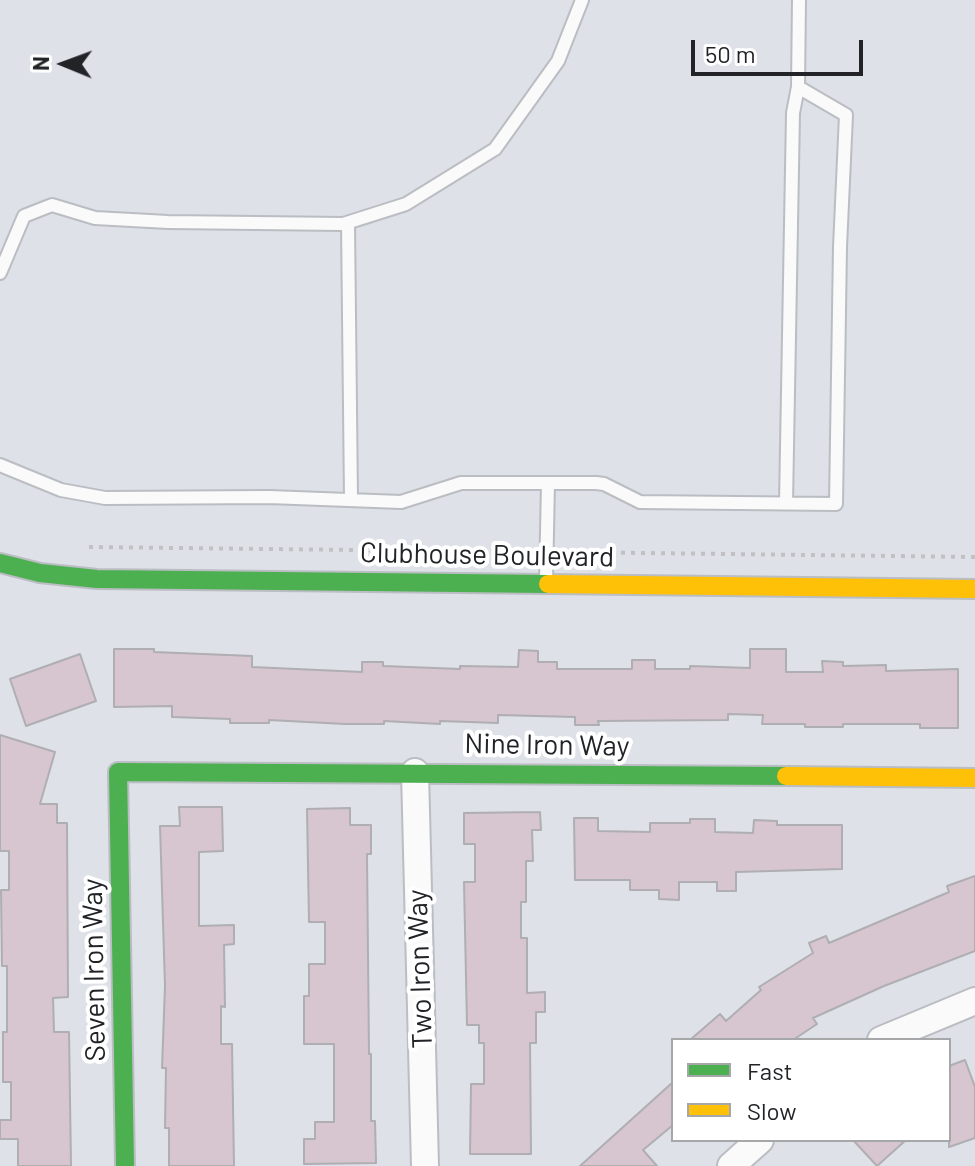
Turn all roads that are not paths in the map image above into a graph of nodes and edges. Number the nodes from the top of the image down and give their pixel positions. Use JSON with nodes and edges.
{"nodes":[{"id":1,"x":582,"y":0,"type":"edge"},
{"id":2,"x":799,"y":0,"type":"edge"},
{"id":3,"x":798,"y":87,"type":"junction"},
{"id":4,"x":348,"y":223,"type":"junction"},
{"id":5,"x":0,"y":273,"type":"edge"},
{"id":6,"x":0,"y":465,"type":"edge"},
{"id":7,"x":548,"y":483,"type":"junction"},
{"id":8,"x":351,"y":500,"type":"junction"},
{"id":9,"x":786,"y":503,"type":"junction"},
{"id":10,"x":0,"y":563,"type":"edge"},
{"id":11,"x":546,"y":584,"type":"junction"},
{"id":12,"x":975,"y":589,"type":"edge"},
{"id":13,"x":118,"y":772,"type":"joint"},
{"id":14,"x":415,"y":772,"type":"junction"},
{"id":15,"x":975,"y":778,"type":"edge"},
{"id":16,"x":975,"y":1001,"type":"edge"},
{"id":17,"x":886,"y":1038,"type":"edge"},
{"id":18,"x":758,"y":1142,"type":"edge"},
{"id":19,"x":125,"y":1166,"type":"edge"},
{"id":20,"x":425,"y":1166,"type":"edge"},
{"id":21,"x":731,"y":1166,"type":"edge"}],
"edges":[{"from":1,"to":4,"type":"lane"},
{"from":2,"to":3,"type":"lane"},
{"from":3,"to":9,"type":"lane"},
{"from":3,"to":9,"type":"lane"},
{"from":4,"to":5,"type":"lane"},
{"from":4,"to":8,"type":"lane"},
{"from":6,"to":8,"type":"lane"},
{"from":7,"to":8,"type":"lane"},
{"from":7,"to":9,"type":"lane"},
{"from":7,"to":11,"type":"lane"},
{"from":10,"to":11,"type":"street","name":"Clubhouse Boulevard"},
{"from":11,"to":12,"type":"street","name":"Clubhouse Boulevard"},
{"from":13,"to":14,"type":"street","name":"Nine Iron Way"},
{"from":13,"to":19,"type":"street","name":"Seven Iron Way"},
{"from":14,"to":15,"type":"street","name":"Nine Iron Way"},
{"from":14,"to":20,"type":"street","name":"Two Iron Way"},
{"from":16,"to":17,"type":"street"},
{"from":18,"to":21,"type":"street"}]}
